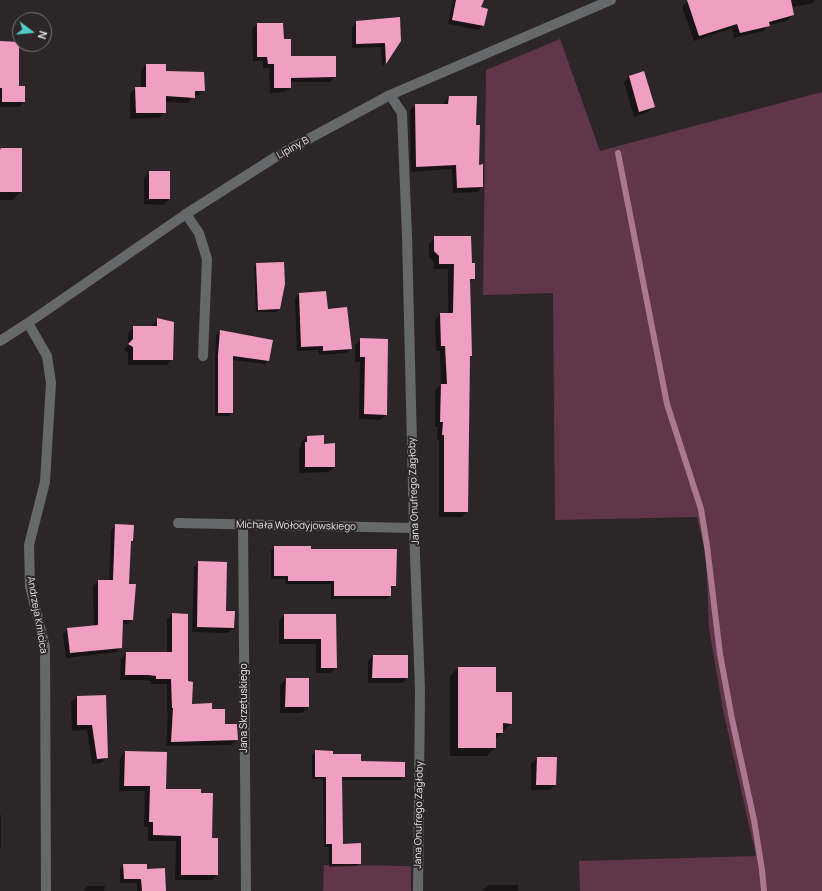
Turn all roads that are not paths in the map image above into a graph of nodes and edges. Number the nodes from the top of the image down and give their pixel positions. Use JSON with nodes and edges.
{"nodes":[{"id":1,"x":611,"y":0,"type":"edge"},
{"id":2,"x":390,"y":95,"type":"junction"},
{"id":3,"x":186,"y":214,"type":"junction"},
{"id":4,"x":28,"y":323,"type":"junction"},
{"id":5,"x":0,"y":341,"type":"edge"},
{"id":6,"x":203,"y":356,"type":"dead end"},
{"id":7,"x":178,"y":523,"type":"dead end"},
{"id":8,"x":243,"y":525,"type":"junction"},
{"id":9,"x":414,"y":528,"type":"junction"},
{"id":10,"x":46,"y":891,"type":"edge"},
{"id":11,"x":246,"y":891,"type":"edge"},
{"id":12,"x":418,"y":891,"type":"edge"}],
"edges":[{"from":1,"to":2,"type":"street","name":"Lipiny B"},
{"from":2,"to":3,"type":"street","name":"Lipiny B"},
{"from":2,"to":9,"type":"street","name":"Jana Onufrego Zagłoby"},
{"from":3,"to":4,"type":"street","name":"Lipiny B"},
{"from":3,"to":6,"type":"street"},
{"from":4,"to":5,"type":"street","name":"Lipiny B"},
{"from":4,"to":10,"type":"street","name":"Andrzeja Kmicica"},
{"from":7,"to":8,"type":"street","name":"Michała Wołodyjowskiego"},
{"from":8,"to":9,"type":"street","name":"Michała Wołodyjowskiego"},
{"from":8,"to":11,"type":"street","name":"Jana Skrzetuskiego"},
{"from":9,"to":12,"type":"street","name":"Jana Onufrego Zagłoby"}]}
